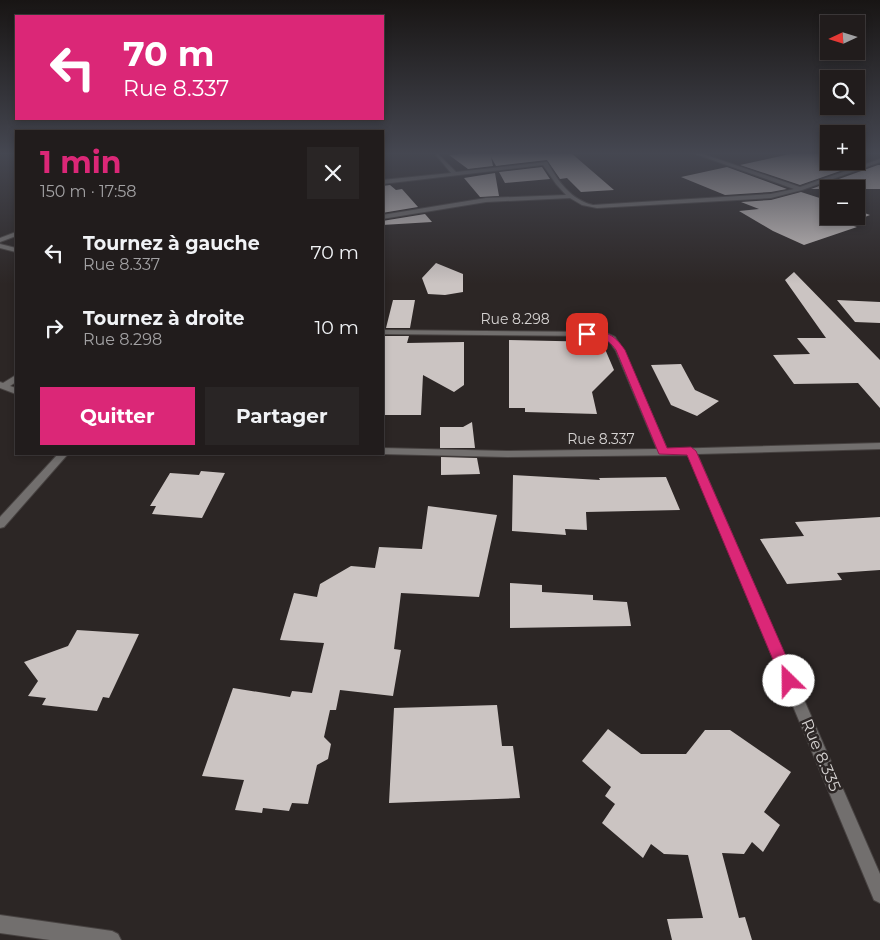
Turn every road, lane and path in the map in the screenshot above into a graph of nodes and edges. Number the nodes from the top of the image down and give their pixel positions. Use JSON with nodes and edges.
{"nodes":[{"id":1,"x":572,"y":196,"type":"joint"},
{"id":2,"x":772,"y":196,"type":"edge"},
{"id":3,"x":384,"y":217,"type":"edge"},
{"id":4,"x":15,"y":234,"type":"edge"},
{"id":5,"x":0,"y":240,"type":"edge"},
{"id":6,"x":0,"y":246,"type":"edge"},
{"id":7,"x":15,"y":250,"type":"edge"},
{"id":8,"x":384,"y":332,"type":"edge"},
{"id":9,"x":15,"y":378,"type":"edge"},
{"id":10,"x":2,"y":385,"type":"edge"},
{"id":11,"x":15,"y":391,"type":"edge"},
{"id":12,"x":880,"y":446,"type":"edge"},
{"id":13,"x":384,"y":451,"type":"edge"},
{"id":14,"x":691,"y":451,"type":"junction"},
{"id":15,"x":663,"y":452,"type":"junction"},
{"id":16,"x":62,"y":455,"type":"edge"},
{"id":17,"x":0,"y":524,"type":"edge"},
{"id":18,"x":880,"y":894,"type":"edge"},
{"id":19,"x":0,"y":924,"type":"edge"},
{"id":20,"x":112,"y":940,"type":"edge"}],
"edges":[{"from":1,"to":2,"type":"street"},
{"from":1,"to":3,"type":"street"},
{"from":4,"to":5,"type":"street"},
{"from":6,"to":7,"type":"street"},
{"from":8,"to":15,"type":"street","name":"Rue 8.298"},
{"from":9,"to":10,"type":"street"},
{"from":10,"to":11,"type":"street"},
{"from":12,"to":14,"type":"street","name":"Rue 8.337"},
{"from":13,"to":15,"type":"street","name":"Rue 8.337"},
{"from":14,"to":15,"type":"street","name":"Rue 8.337"},
{"from":14,"to":18,"type":"street","name":"Rue 8.335"},
{"from":16,"to":17,"type":"street"},
{"from":19,"to":20,"type":"street"}]}
